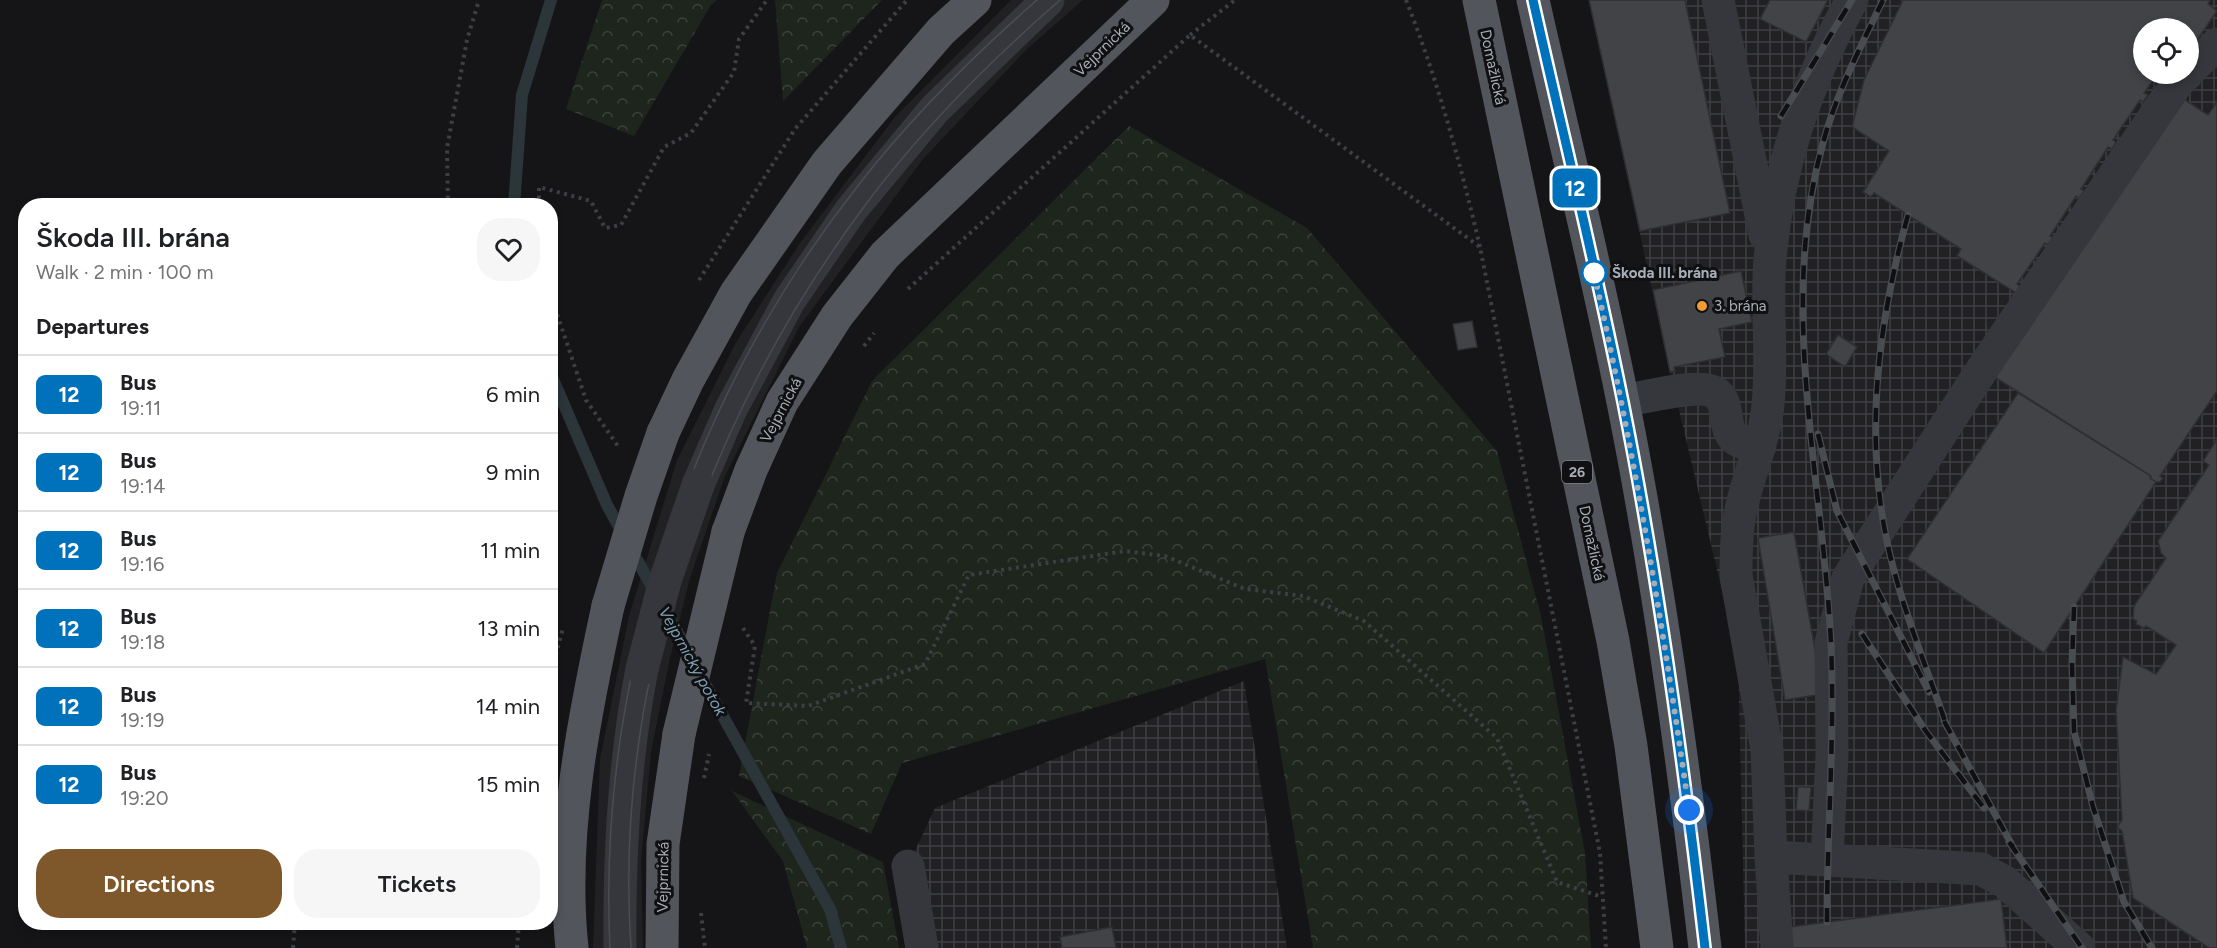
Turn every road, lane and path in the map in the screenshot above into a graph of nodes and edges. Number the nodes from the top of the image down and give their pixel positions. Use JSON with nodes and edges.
{"nodes":[{"id":1,"x":479,"y":0,"type":"edge"},
{"id":2,"x":767,"y":0,"type":"edge"},
{"id":3,"x":975,"y":0,"type":"edge"},
{"id":4,"x":1048,"y":0,"type":"edge"},
{"id":5,"x":1153,"y":0,"type":"edge"},
{"id":6,"x":1235,"y":0,"type":"edge"},
{"id":7,"x":1406,"y":0,"type":"edge"},
{"id":8,"x":1479,"y":0,"type":"edge"},
{"id":9,"x":1533,"y":0,"type":"edge"},
{"id":10,"x":1718,"y":0,"type":"edge"},
{"id":11,"x":1852,"y":0,"type":"edge"},
{"id":12,"x":1190,"y":35,"type":"junction"},
{"id":13,"x":2217,"y":44,"type":"edge"},
{"id":14,"x":2199,"y":62,"type":"edge"},
{"id":15,"x":2177,"y":84,"type":"edge"},
{"id":16,"x":448,"y":198,"type":"edge"},
{"id":17,"x":539,"y":198,"type":"edge"},
{"id":18,"x":1480,"y":247,"type":"junction"},
{"id":19,"x":1770,"y":260,"type":"junction"},
{"id":20,"x":902,"y":294,"type":"dead end"},
{"id":21,"x":558,"y":316,"type":"edge"},
{"id":22,"x":880,"y":323,"type":"dead end"},
{"id":23,"x":860,"y":352,"type":"dead end"},
{"id":24,"x":586,"y":400,"type":"dead end"},
{"id":25,"x":1623,"y":401,"type":"junction"},
{"id":26,"x":1760,"y":446,"type":"junction"},
{"id":27,"x":755,"y":646,"type":"dead end"},
{"id":28,"x":1771,"y":857,"type":"junction"},
{"id":29,"x":1827,"y":860,"type":"junction"},
{"id":30,"x":908,"y":866,"type":"dead end"},
{"id":31,"x":1602,"y":897,"type":"junction"},
{"id":32,"x":294,"y":930,"type":"edge"},
{"id":33,"x":518,"y":930,"type":"edge"},
{"id":34,"x":293,"y":948,"type":"edge"},
{"id":35,"x":517,"y":948,"type":"edge"},
{"id":36,"x":572,"y":948,"type":"edge"},
{"id":37,"x":620,"y":948,"type":"edge"},
{"id":38,"x":662,"y":948,"type":"edge"},
{"id":39,"x":922,"y":948,"type":"edge"},
{"id":40,"x":1606,"y":948,"type":"edge"},
{"id":41,"x":1657,"y":948,"type":"edge"},
{"id":42,"x":1706,"y":948,"type":"edge"},
{"id":43,"x":1777,"y":948,"type":"edge"},
{"id":44,"x":2079,"y":948,"type":"edge"}],
"edges":[{"from":1,"to":16,"type":"path"},
{"from":2,"to":17,"type":"path"},
{"from":3,"to":36,"type":"main road","bridge":true},
{"from":4,"to":37,"type":"lane","bridge":true},
{"from":5,"to":38,"type":"main road","name":"Vejprnická","bridge":true},
{"from":6,"to":12,"type":"path"},
{"from":7,"to":18,"type":"path"},
{"from":8,"to":41,"type":"main road","name":"Domažlická","number":"26"},
{"from":9,"to":25,"type":"main road"},
{"from":10,"to":19,"type":"lane"},
{"from":11,"to":19,"type":"lane"},
{"from":12,"to":18,"type":"path"},
{"from":12,"to":20,"type":"path"},
{"from":13,"to":14,"type":"lane"},
{"from":15,"to":29,"type":"lane"},
{"from":18,"to":31,"type":"path"},
{"from":19,"to":26,"type":"lane"},
{"from":21,"to":24,"type":"path"},
{"from":22,"to":23,"type":"path"},
{"from":25,"to":26,"type":"lane"},
{"from":25,"to":42,"type":"main road"},
{"from":26,"to":28,"type":"lane"},
{"from":27,"to":31,"type":"path"},
{"from":28,"to":29,"type":"lane"},
{"from":28,"to":43,"type":"lane"},
{"from":29,"to":44,"type":"lane"},
{"from":30,"to":39,"type":"lane"},
{"from":31,"to":40,"type":"path"},
{"from":32,"to":34,"type":"path"},
{"from":33,"to":35,"type":"path"}]}
